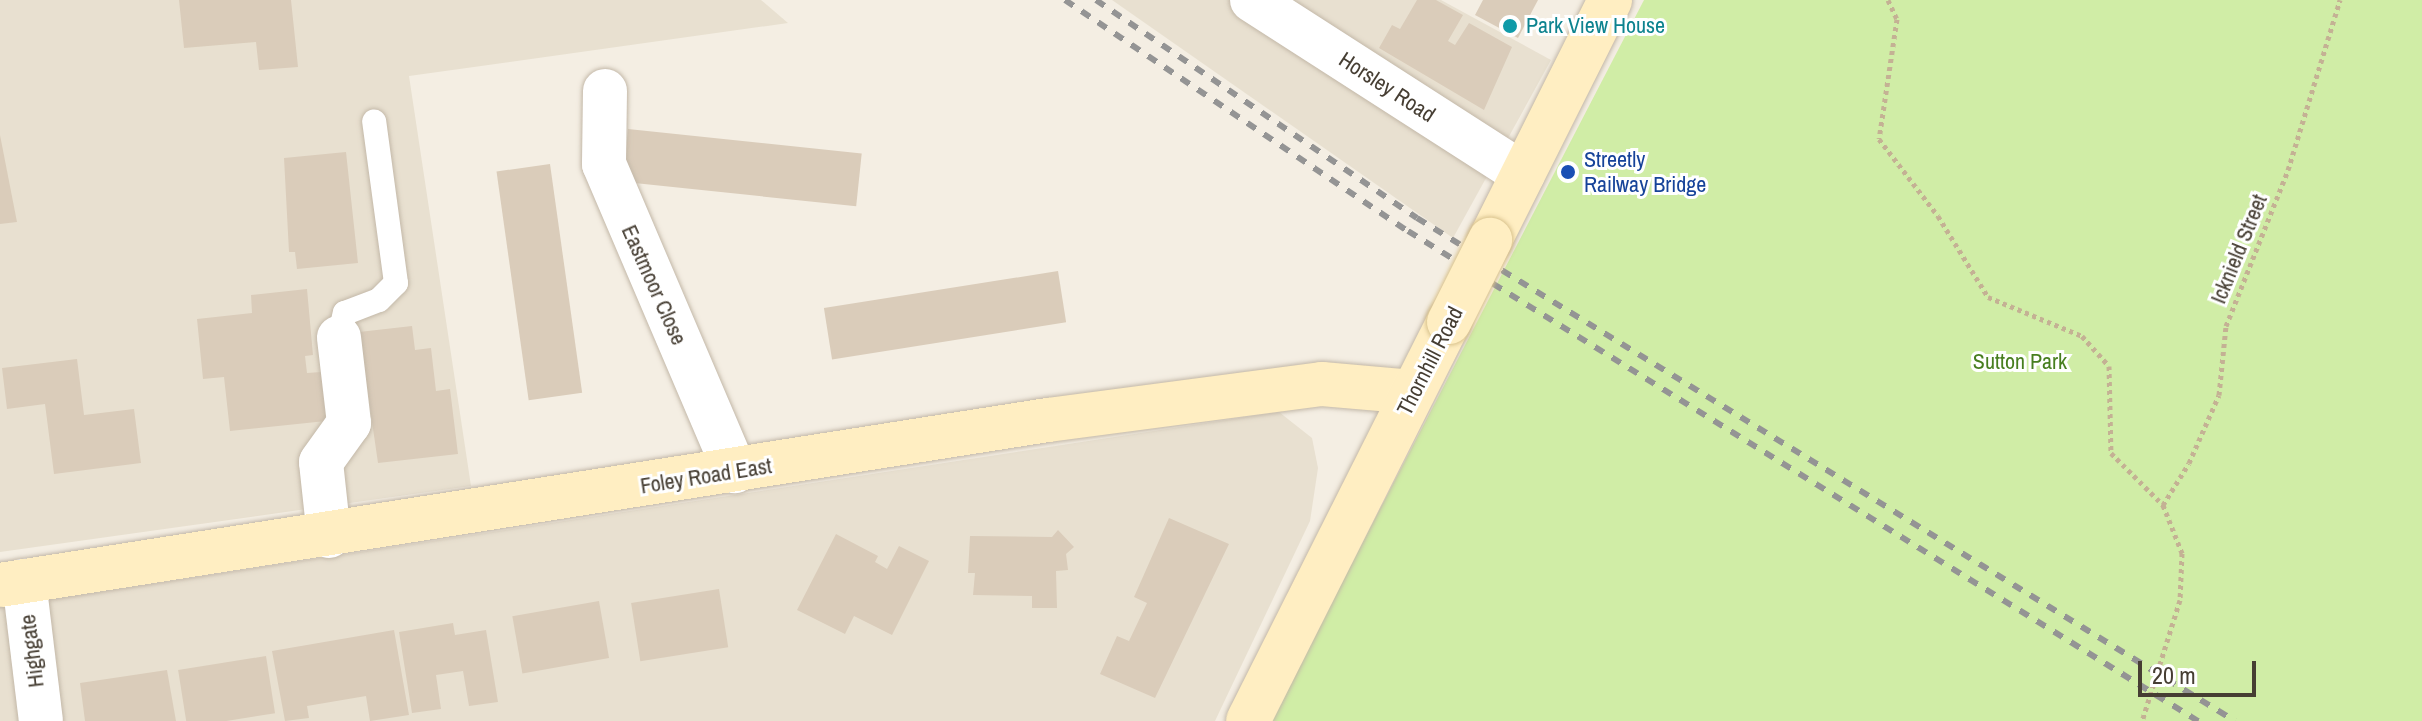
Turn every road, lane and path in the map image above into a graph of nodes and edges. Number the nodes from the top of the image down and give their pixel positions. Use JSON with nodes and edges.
{"nodes":[{"id":1,"x":1252,"y":0,"type":"edge"},
{"id":2,"x":1610,"y":0,"type":"edge"},
{"id":3,"x":1888,"y":0,"type":"edge"},
{"id":4,"x":2340,"y":0,"type":"edge"},
{"id":5,"x":605,"y":91,"type":"dead end"},
{"id":6,"x":374,"y":121,"type":"dead end"},
{"id":7,"x":1523,"y":174,"type":"junction"},
{"id":8,"x":339,"y":338,"type":"joint"},
{"id":9,"x":1413,"y":392,"type":"junction"},
{"id":10,"x":735,"y":471,"type":"junction"},
{"id":11,"x":2163,"y":505,"type":"junction"},
{"id":12,"x":329,"y":536,"type":"junction"},
{"id":13,"x":12,"y":583,"type":"edge"},
{"id":14,"x":41,"y":721,"type":"edge"},
{"id":15,"x":1248,"y":721,"type":"edge"},
{"id":16,"x":2142,"y":721,"type":"edge"}],
"edges":[{"from":1,"to":7,"type":"street","name":"Horsley Road"},
{"from":2,"to":7,"type":"main road","name":"Thornhill Road"},
{"from":3,"to":11,"type":"path"},
{"from":4,"to":11,"type":"path","name":"Icknield Street"},
{"from":5,"to":10,"type":"street","name":"Eastmoor Close"},
{"from":6,"to":8,"type":"lane"},
{"from":7,"to":9,"type":"main road","name":"Thornhill Road","bridge":true},
{"from":8,"to":12,"type":"street"},
{"from":9,"to":10,"type":"main road","name":"Foley Road East"},
{"from":9,"to":15,"type":"main road","name":"Thornhill Road"},
{"from":10,"to":12,"type":"main road","name":"Foley Road East"},
{"from":11,"to":16,"type":"path"},
{"from":12,"to":13,"type":"main road","name":"Foley Road East"},
{"from":13,"to":14,"type":"street","name":"Highgate"}]}
